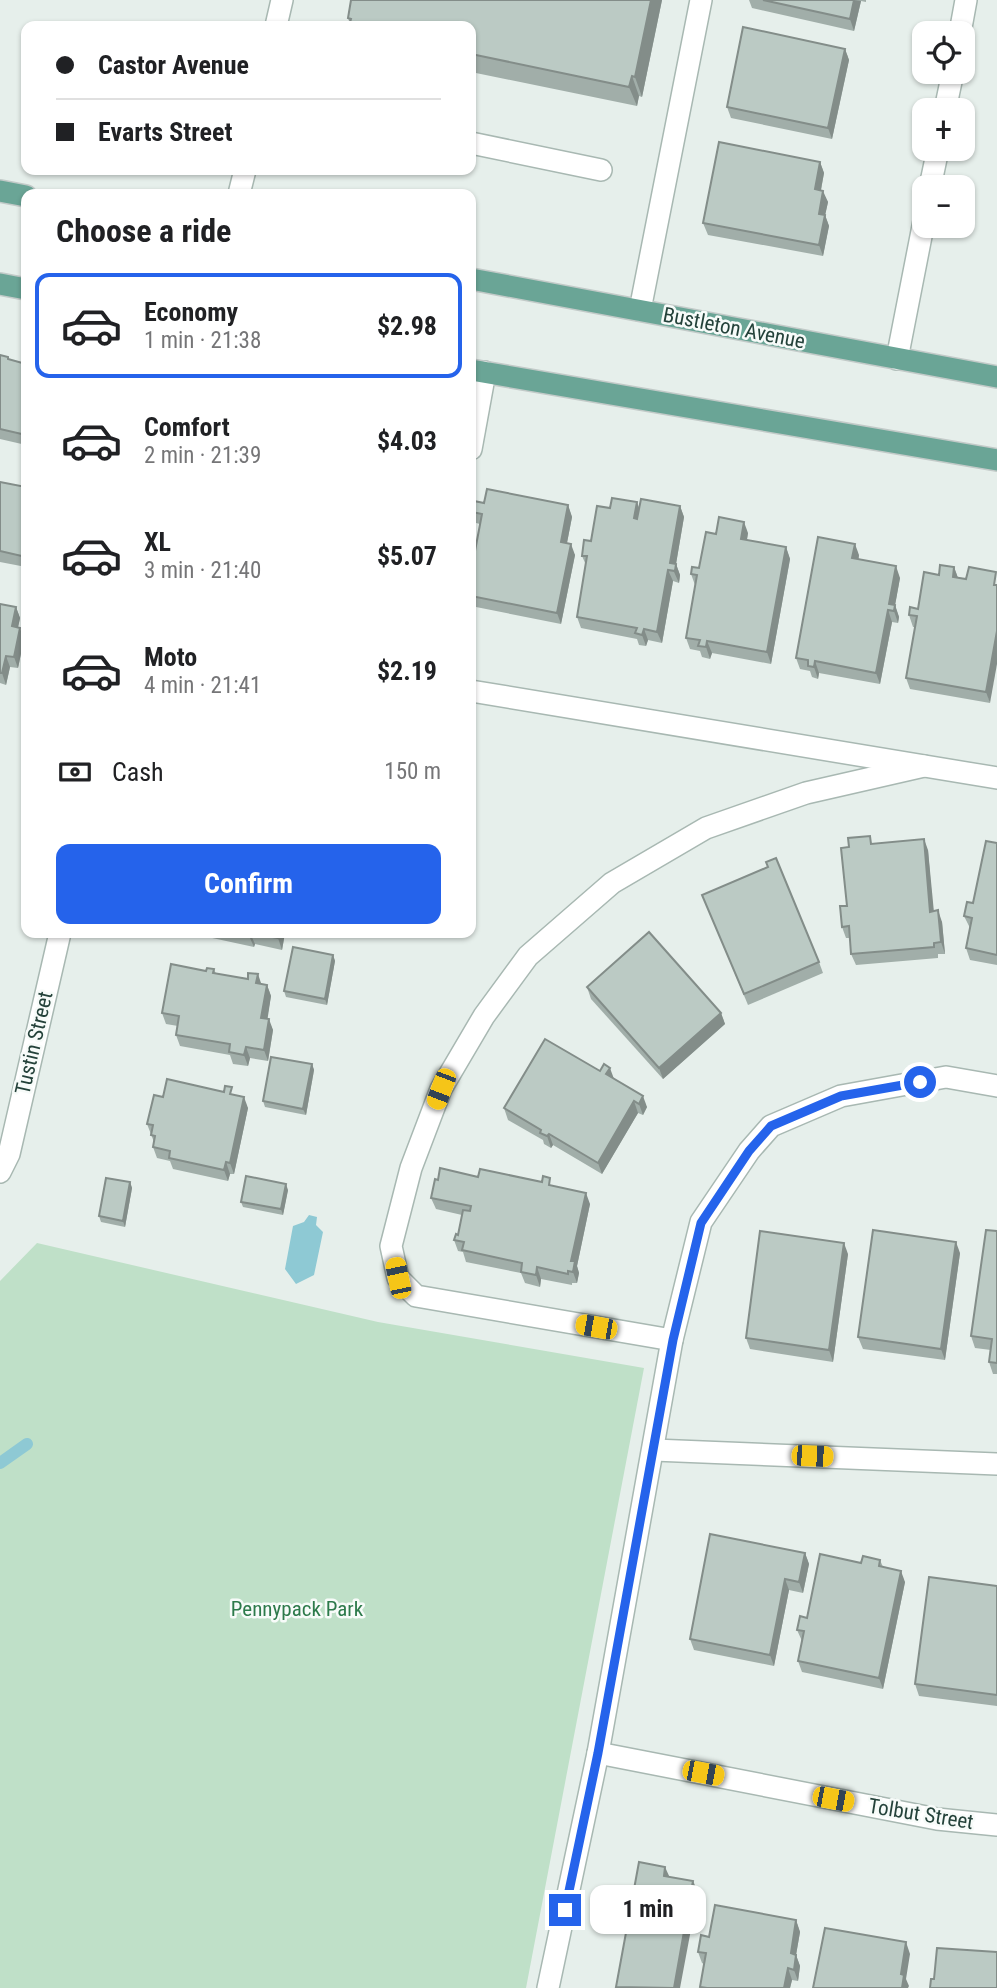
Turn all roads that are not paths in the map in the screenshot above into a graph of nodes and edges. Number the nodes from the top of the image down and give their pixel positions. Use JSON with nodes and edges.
{"nodes":[{"id":1,"x":282,"y":0,"type":"edge"},
{"id":2,"x":701,"y":0,"type":"edge"},
{"id":3,"x":966,"y":0,"type":"edge"},
{"id":4,"x":277,"y":21,"type":"edge"},
{"id":5,"x":962,"y":21,"type":"edge"},
{"id":6,"x":476,"y":144,"type":"edge"},
{"id":7,"x":601,"y":170,"type":"dead end"},
{"id":8,"x":0,"y":191,"type":"edge"},
{"id":9,"x":21,"y":195,"type":"edge"},
{"id":10,"x":921,"y":238,"type":"edge"},
{"id":11,"x":476,"y":280,"type":"edge"},
{"id":12,"x":0,"y":284,"type":"edge"},
{"id":13,"x":21,"y":288,"type":"edge"},
{"id":14,"x":640,"y":310,"type":"junction"},
{"id":15,"x":897,"y":359,"type":"junction"},
{"id":16,"x":478,"y":371,"type":"edge"},
{"id":17,"x":997,"y":377,"type":"edge"},
{"id":18,"x":476,"y":393,"type":"edge"},
{"id":19,"x":997,"y":460,"type":"edge"},
{"id":20,"x":476,"y":692,"type":"edge"},
{"id":21,"x":924,"y":766,"type":"junction"},
{"id":22,"x":997,"y":778,"type":"edge"},
{"id":23,"x":59,"y":938,"type":"edge"},
{"id":24,"x":997,"y":1086,"type":"edge"},
{"id":25,"x":3,"y":1159,"type":"edge"},
{"id":26,"x":673,"y":1340,"type":"junction"},
{"id":27,"x":654,"y":1450,"type":"junction"},
{"id":28,"x":997,"y":1464,"type":"edge"},
{"id":29,"x":598,"y":1753,"type":"junction"},
{"id":30,"x":997,"y":1825,"type":"edge"},
{"id":31,"x":548,"y":1988,"type":"edge"}],
"edges":[{"from":1,"to":4,"type":"street"},
{"from":2,"to":14,"type":"street"},
{"from":3,"to":5,"type":"street"},
{"from":6,"to":7,"type":"street"},
{"from":8,"to":9,"type":"main road"},
{"from":10,"to":15,"type":"street"},
{"from":11,"to":14,"type":"main road","name":"Bustleton Avenue"},
{"from":12,"to":13,"type":"main road"},
{"from":14,"to":15,"type":"main road","name":"Bustleton Avenue"},
{"from":15,"to":17,"type":"main road","name":"Bustleton Avenue"},
{"from":16,"to":18,"type":"street"},
{"from":16,"to":19,"type":"main road"},
{"from":20,"to":21,"type":"street"},
{"from":21,"to":22,"type":"street"},
{"from":21,"to":26,"type":"street"},
{"from":23,"to":25,"type":"street","name":"Tustin Street"},
{"from":24,"to":26,"type":"street"},
{"from":26,"to":27,"type":"street"},
{"from":27,"to":28,"type":"street"},
{"from":27,"to":29,"type":"street"},
{"from":29,"to":30,"type":"street","name":"Tolbut Street"},
{"from":29,"to":31,"type":"street"}]}
